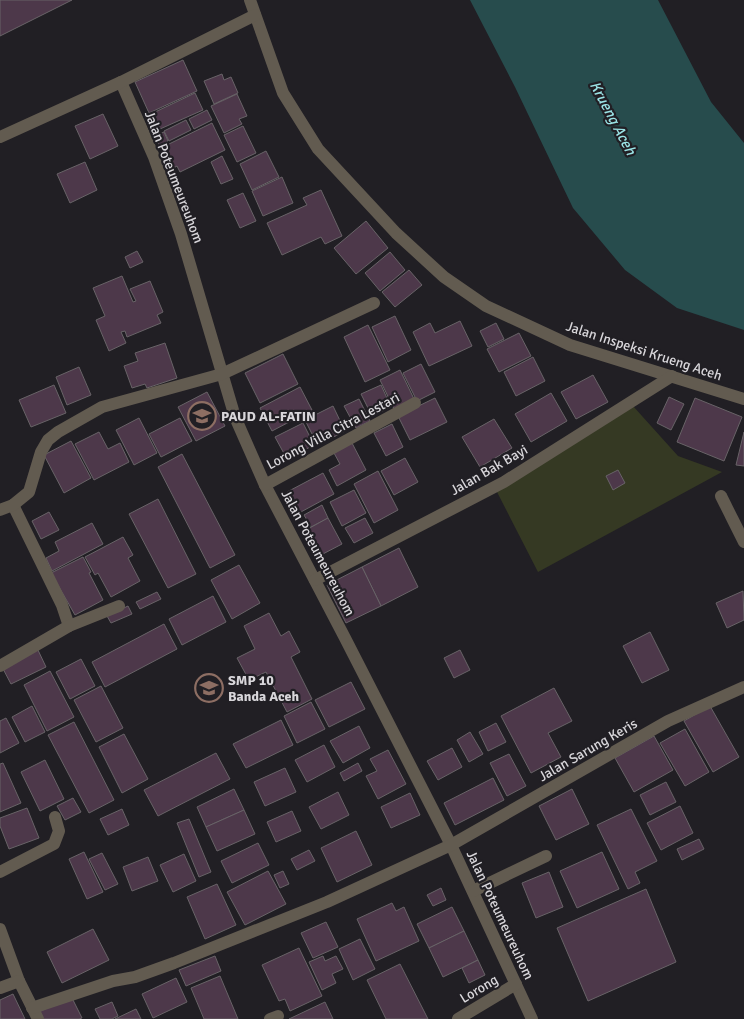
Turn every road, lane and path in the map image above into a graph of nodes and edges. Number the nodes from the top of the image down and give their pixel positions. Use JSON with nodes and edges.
{"nodes":[{"id":1,"x":250,"y":0,"type":"edge"},
{"id":2,"x":255,"y":15,"type":"junction"},
{"id":3,"x":121,"y":82,"type":"junction"},
{"id":4,"x":0,"y":137,"type":"edge"},
{"id":5,"x":374,"y":303,"type":"dead end"},
{"id":6,"x":222,"y":374,"type":"junction"},
{"id":7,"x":672,"y":376,"type":"junction"},
{"id":8,"x":744,"y":399,"type":"edge"},
{"id":9,"x":415,"y":403,"type":"dead end"},
{"id":10,"x":265,"y":485,"type":"junction"},
{"id":11,"x":721,"y":496,"type":"dead end"},
{"id":12,"x":13,"y":505,"type":"junction"},
{"id":13,"x":0,"y":510,"type":"edge"},
{"id":14,"x":744,"y":542,"type":"edge"},
{"id":15,"x":315,"y":580,"type":"junction"},
{"id":16,"x":119,"y":606,"type":"dead end"},
{"id":17,"x":69,"y":626,"type":"junction"},
{"id":18,"x":0,"y":666,"type":"edge"},
{"id":19,"x":744,"y":687,"type":"edge"},
{"id":20,"x":55,"y":817,"type":"dead end"},
{"id":21,"x":451,"y":845,"type":"junction"},
{"id":22,"x":546,"y":856,"type":"dead end"},
{"id":23,"x":0,"y":872,"type":"edge"},
{"id":24,"x":473,"y":891,"type":"junction"},
{"id":25,"x":0,"y":929,"type":"edge"},
{"id":26,"x":19,"y":981,"type":"junction"},
{"id":27,"x":516,"y":984,"type":"junction"},
{"id":28,"x":0,"y":988,"type":"edge"},
{"id":29,"x":35,"y":1013,"type":"edge"},
{"id":30,"x":458,"y":1019,"type":"edge"},
{"id":31,"x":532,"y":1019,"type":"edge"}],
"edges":[{"from":1,"to":2,"type":"street","name":"Jalan Inspeksi Krueng Aceh"},
{"from":2,"to":3,"type":"street"},
{"from":2,"to":7,"type":"street","name":"Jalan Inspeksi Krueng Aceh"},
{"from":3,"to":4,"type":"street"},
{"from":3,"to":6,"type":"street","name":"Jalan Poteumeureuhom"},
{"from":5,"to":6,"type":"street"},
{"from":6,"to":10,"type":"street","name":"Jalan Poteumeureuhom"},
{"from":6,"to":12,"type":"street"},
{"from":7,"to":8,"type":"street","name":"Jalan Inspeksi Krueng Aceh"},
{"from":7,"to":15,"type":"street","name":"Jalan Bak Bayi"},
{"from":9,"to":10,"type":"street","name":"Lorong Villa Citra Lestari"},
{"from":10,"to":15,"type":"street","name":"Jalan Poteumeureuhom"},
{"from":11,"to":14,"type":"street"},
{"from":12,"to":13,"type":"street"},
{"from":12,"to":17,"type":"street"},
{"from":15,"to":21,"type":"street","name":"Jalan Poteumeureuhom"},
{"from":16,"to":17,"type":"street"},
{"from":17,"to":18,"type":"street"},
{"from":19,"to":21,"type":"street","name":"Jalan Sarung Keris"},
{"from":20,"to":23,"type":"street"},
{"from":21,"to":24,"type":"street","name":"Jalan Poteumeureuhom"},
{"from":21,"to":29,"type":"street","name":"Jalan Sarung Keris"},
{"from":22,"to":24,"type":"street"},
{"from":24,"to":27,"type":"street","name":"Jalan Poteumeureuhom"},
{"from":25,"to":26,"type":"street"},
{"from":26,"to":28,"type":"street"},
{"from":26,"to":29,"type":"street"},
{"from":27,"to":30,"type":"street","name":"Lorong"},
{"from":27,"to":31,"type":"street","name":"Jalan Poteumeureuhom"}]}
